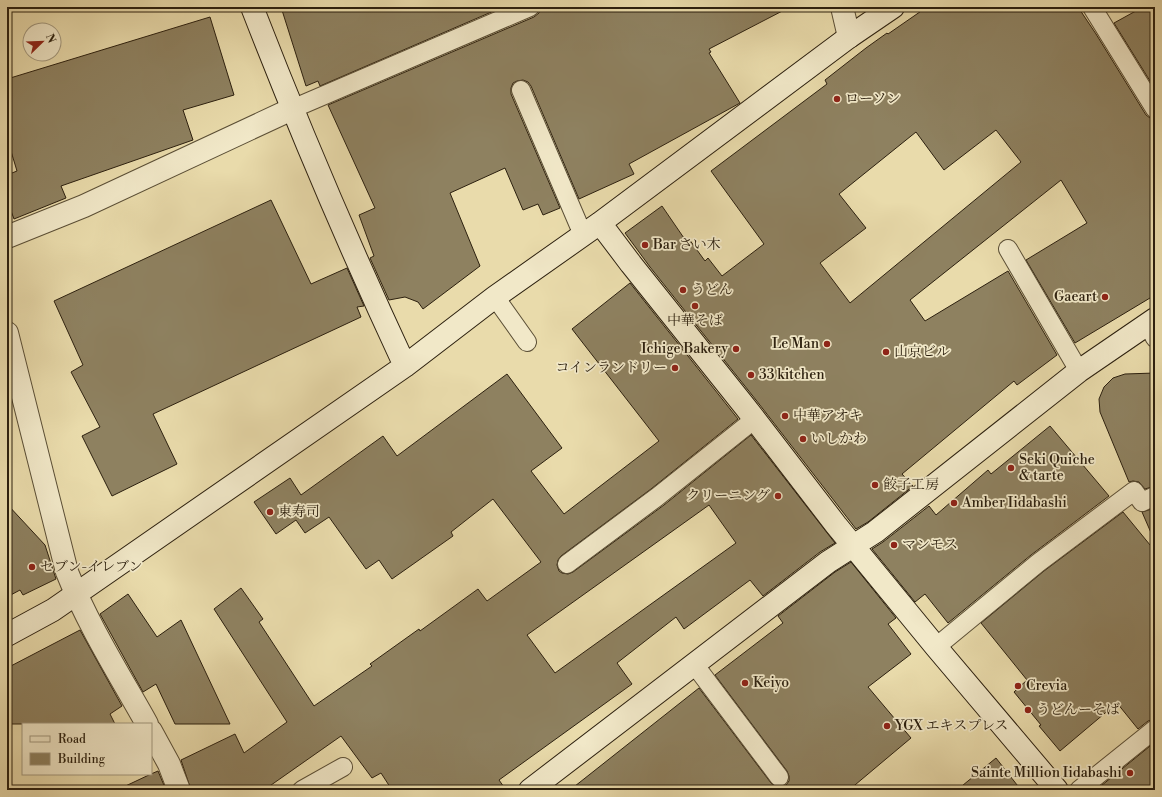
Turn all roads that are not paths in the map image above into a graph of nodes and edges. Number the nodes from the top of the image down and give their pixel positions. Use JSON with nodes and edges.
{"nodes":[{"id":1,"x":252,"y":7,"type":"edge"},
{"id":2,"x":530,"y":7,"type":"edge"},
{"id":3,"x":842,"y":7,"type":"edge"},
{"id":4,"x":893,"y":7,"type":"edge"},
{"id":5,"x":1092,"y":7,"type":"edge"},
{"id":6,"x":849,"y":37,"type":"junction"},
{"id":7,"x":521,"y":90,"type":"dead end"},
{"id":8,"x":292,"y":109,"type":"junction"},
{"id":9,"x":1155,"y":109,"type":"edge"},
{"id":10,"x":592,"y":229,"type":"junction"},
{"id":11,"x":7,"y":237,"type":"edge"},
{"id":12,"x":1008,"y":249,"type":"dead end"},
{"id":13,"x":495,"y":297,"type":"junction"},
{"id":14,"x":1152,"y":327,"type":"edge"},
{"id":15,"x":7,"y":333,"type":"edge"},
{"id":16,"x":527,"y":342,"type":"dead end"},
{"id":17,"x":405,"y":366,"type":"junction"},
{"id":18,"x":1079,"y":371,"type":"junction"},
{"id":19,"x":755,"y":419,"type":"junction"},
{"id":20,"x":1155,"y":496,"type":"edge"},
{"id":21,"x":853,"y":546,"type":"junction"},
{"id":22,"x":567,"y":564,"type":"dead end"},
{"id":23,"x":76,"y":595,"type":"junction"},
{"id":24,"x":7,"y":636,"type":"edge"},
{"id":25,"x":936,"y":647,"type":"junction"},
{"id":26,"x":694,"y":664,"type":"junction"},
{"id":27,"x":146,"y":723,"type":"edge"},
{"id":28,"x":1155,"y":728,"type":"edge"},
{"id":29,"x":152,"y":733,"type":"edge"},
{"id":30,"x":342,"y":767,"type":"dead end"},
{"id":31,"x":779,"y":777,"type":"dead end"},
{"id":32,"x":179,"y":790,"type":"edge"},
{"id":33,"x":302,"y":790,"type":"edge"},
{"id":34,"x":530,"y":790,"type":"edge"},
{"id":35,"x":1057,"y":790,"type":"edge"},
{"id":36,"x":1079,"y":790,"type":"edge"}],
"edges":[{"from":1,"to":8,"type":"street"},
{"from":2,"to":8,"type":"lane"},
{"from":3,"to":6,"type":"street"},
{"from":4,"to":6,"type":"street"},
{"from":5,"to":9,"type":"lane"},
{"from":6,"to":10,"type":"street"},
{"from":7,"to":10,"type":"lane"},
{"from":8,"to":11,"type":"street"},
{"from":8,"to":17,"type":"street"},
{"from":10,"to":13,"type":"street"},
{"from":10,"to":19,"type":"street"},
{"from":12,"to":18,"type":"lane"},
{"from":13,"to":16,"type":"lane"},
{"from":13,"to":17,"type":"street"},
{"from":14,"to":18,"type":"street"},
{"from":15,"to":23,"type":"street"},
{"from":17,"to":23,"type":"street"},
{"from":18,"to":21,"type":"street"},
{"from":19,"to":21,"type":"street"},
{"from":19,"to":22,"type":"lane"},
{"from":20,"to":25,"type":"lane"},
{"from":21,"to":25,"type":"street"},
{"from":21,"to":26,"type":"street"},
{"from":23,"to":24,"type":"street"},
{"from":23,"to":27,"type":"street"},
{"from":25,"to":35,"type":"street"},
{"from":26,"to":31,"type":"lane"},
{"from":26,"to":34,"type":"street"},
{"from":28,"to":36,"type":"lane"},
{"from":29,"to":32,"type":"street"},
{"from":30,"to":33,"type":"lane"}]}
